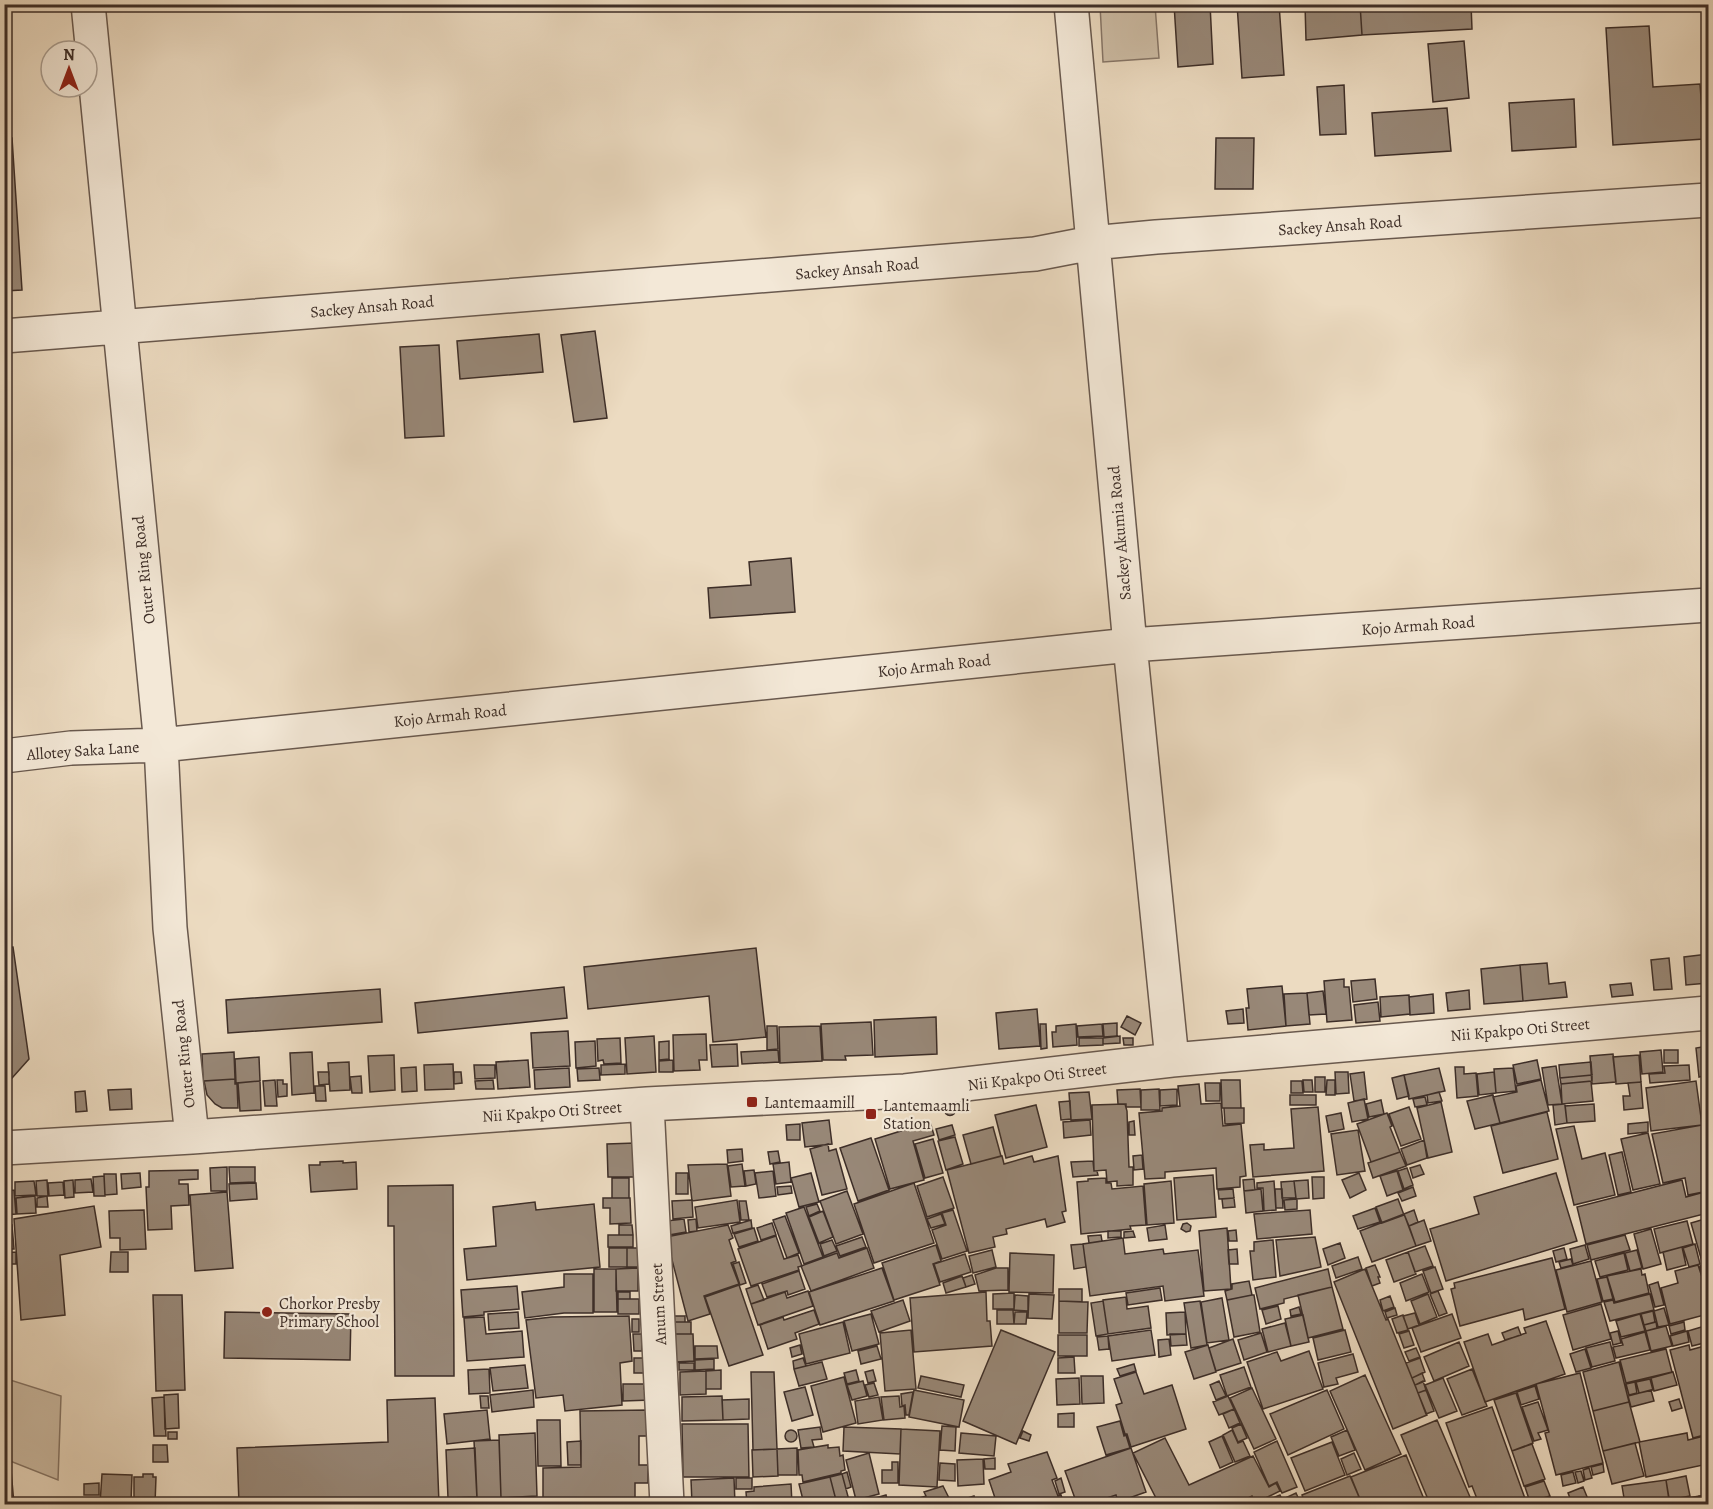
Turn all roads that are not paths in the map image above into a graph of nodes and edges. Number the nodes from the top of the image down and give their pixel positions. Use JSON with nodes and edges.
{"nodes":[{"id":1,"x":87,"y":4,"type":"edge"},
{"id":2,"x":1071,"y":4,"type":"edge"},
{"id":3,"x":1708,"y":200,"type":"edge"},
{"id":4,"x":1092,"y":243,"type":"junction"},
{"id":5,"x":118,"y":326,"type":"junction"},
{"id":6,"x":4,"y":336,"type":"edge"},
{"id":7,"x":1708,"y":604,"type":"edge"},
{"id":8,"x":1130,"y":645,"type":"junction"},
{"id":9,"x":161,"y":745,"type":"junction"},
{"id":10,"x":4,"y":756,"type":"edge"},
{"id":11,"x":1708,"y":1013,"type":"edge"},
{"id":12,"x":1172,"y":1060,"type":"junction"},
{"id":13,"x":647,"y":1104,"type":"junction"},
{"id":14,"x":192,"y":1137,"type":"junction"},
{"id":15,"x":4,"y":1148,"type":"edge"},
{"id":16,"x":668,"y":1504,"type":"edge"}],
"edges":[{"from":1,"to":5,"type":"street","name":"Outer Ring Road"},
{"from":2,"to":4,"type":"street","name":"Sackey Akumia Road"},
{"from":3,"to":4,"type":"street","name":"Sackey Ansah Road"},
{"from":4,"to":5,"type":"street","name":"Sackey Ansah Road"},
{"from":4,"to":8,"type":"street","name":"Sackey Akumia Road"},
{"from":5,"to":6,"type":"street","name":"Sackey Ansah Road"},
{"from":5,"to":9,"type":"street","name":"Outer Ring Road"},
{"from":7,"to":8,"type":"street","name":"Kojo Armah Road"},
{"from":8,"to":9,"type":"street","name":"Kojo Armah Road"},
{"from":8,"to":12,"type":"street","name":"Sackey Akumia Road"},
{"from":9,"to":10,"type":"street","name":"Allotey Saka Lane"},
{"from":9,"to":14,"type":"street","name":"Outer Ring Road"},
{"from":11,"to":12,"type":"street","name":"Nii Kpakpo Oti Street"},
{"from":12,"to":13,"type":"street","name":"Nii Kpakpo Oti Street"},
{"from":13,"to":14,"type":"street","name":"Nii Kpakpo Oti Street"},
{"from":13,"to":16,"type":"street","name":"Anum Street"},
{"from":14,"to":15,"type":"street","name":"Nii Kpakpo Oti Street"}]}
